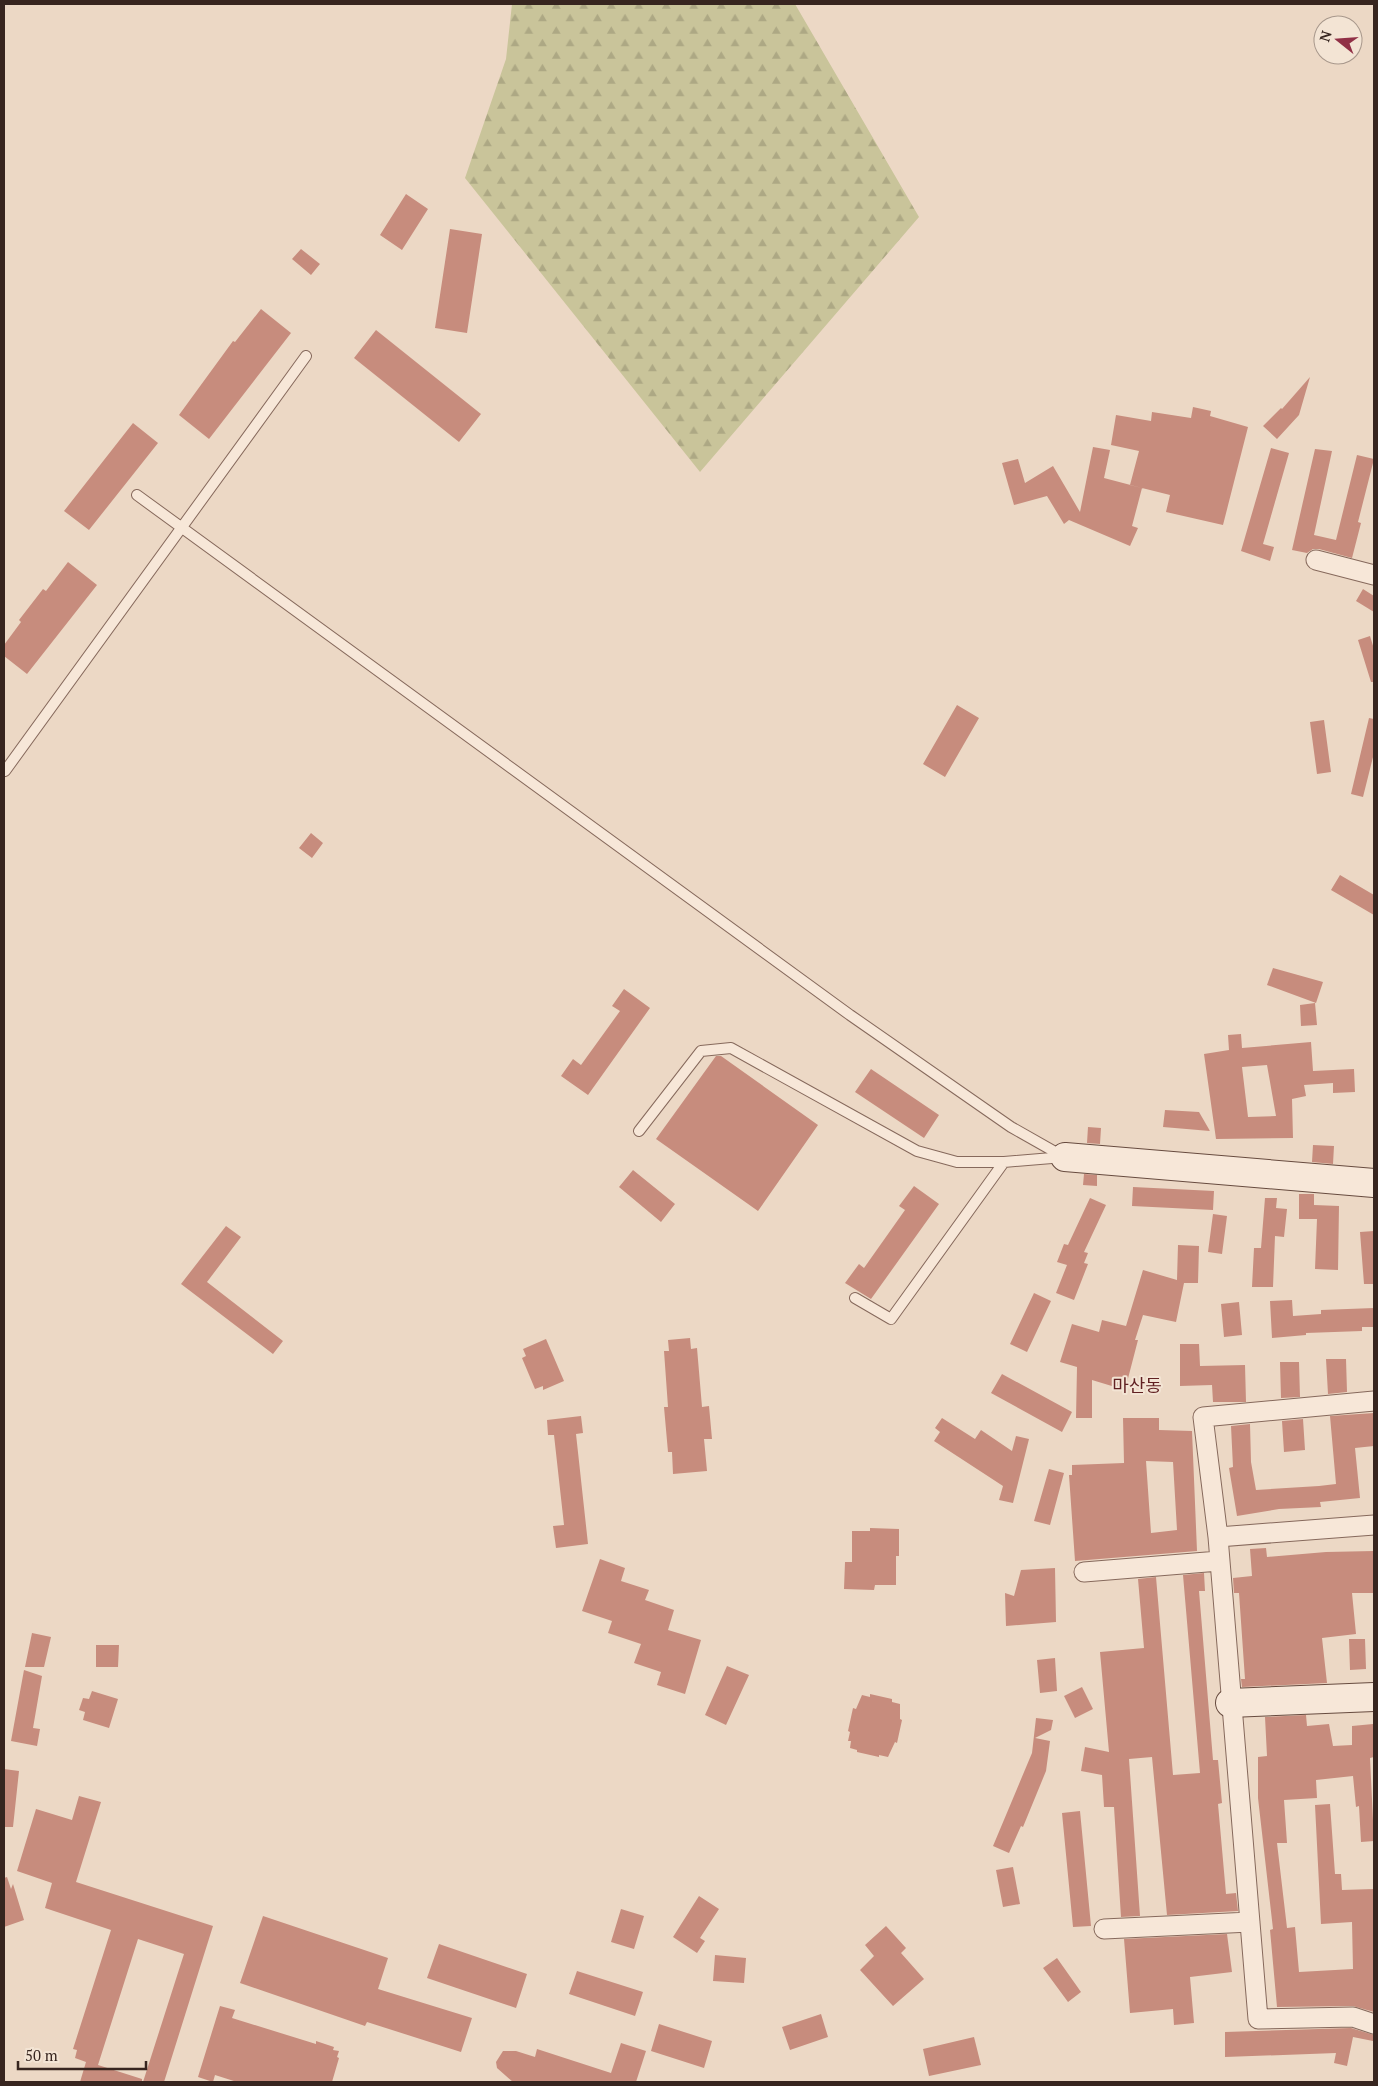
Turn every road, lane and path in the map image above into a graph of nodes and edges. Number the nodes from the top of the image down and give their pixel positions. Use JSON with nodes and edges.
{"nodes":[{"id":1,"x":306,"y":356,"type":"dead end"},
{"id":2,"x":137,"y":495,"type":"dead end"},
{"id":3,"x":182,"y":528,"type":"junction"},
{"id":4,"x":1316,"y":560,"type":"dead end"},
{"id":5,"x":1374,"y":575,"type":"edge"},
{"id":6,"x":5,"y":771,"type":"dead end"},
{"id":7,"x":639,"y":1131,"type":"dead end"},
{"id":8,"x":1065,"y":1157,"type":"junction"},
{"id":9,"x":1004,"y":1162,"type":"junction"},
{"id":10,"x":1374,"y":1183,"type":"edge"},
{"id":11,"x":855,"y":1298,"type":"dead end"},
{"id":12,"x":1374,"y":1401,"type":"edge"},
{"id":13,"x":1374,"y":1525,"type":"edge"},
{"id":14,"x":1218,"y":1537,"type":"junction"},
{"id":15,"x":1219,"y":1561,"type":"junction"},
{"id":16,"x":1084,"y":1572,"type":"dead end"},
{"id":17,"x":1374,"y":1697,"type":"edge"},
{"id":18,"x":1230,"y":1703,"type":"junction"},
{"id":19,"x":1250,"y":1922,"type":"junction"},
{"id":20,"x":1104,"y":1929,"type":"dead end"},
{"id":21,"x":1374,"y":2024,"type":"edge"}],
"edges":[{"from":1,"to":3,"type":"lane"},
{"from":2,"to":3,"type":"lane"},
{"from":3,"to":6,"type":"lane"},
{"from":3,"to":8,"type":"lane"},
{"from":4,"to":5,"type":"street"},
{"from":7,"to":9,"type":"lane"},
{"from":8,"to":9,"type":"lane"},
{"from":8,"to":10,"type":"street"},
{"from":9,"to":11,"type":"lane"},
{"from":12,"to":14,"type":"street"},
{"from":13,"to":14,"type":"street"},
{"from":14,"to":15,"type":"street"},
{"from":15,"to":16,"type":"street"},
{"from":15,"to":18,"type":"street"},
{"from":17,"to":18,"type":"street"},
{"from":18,"to":19,"type":"street"},
{"from":19,"to":20,"type":"street"},
{"from":19,"to":21,"type":"street"}]}
